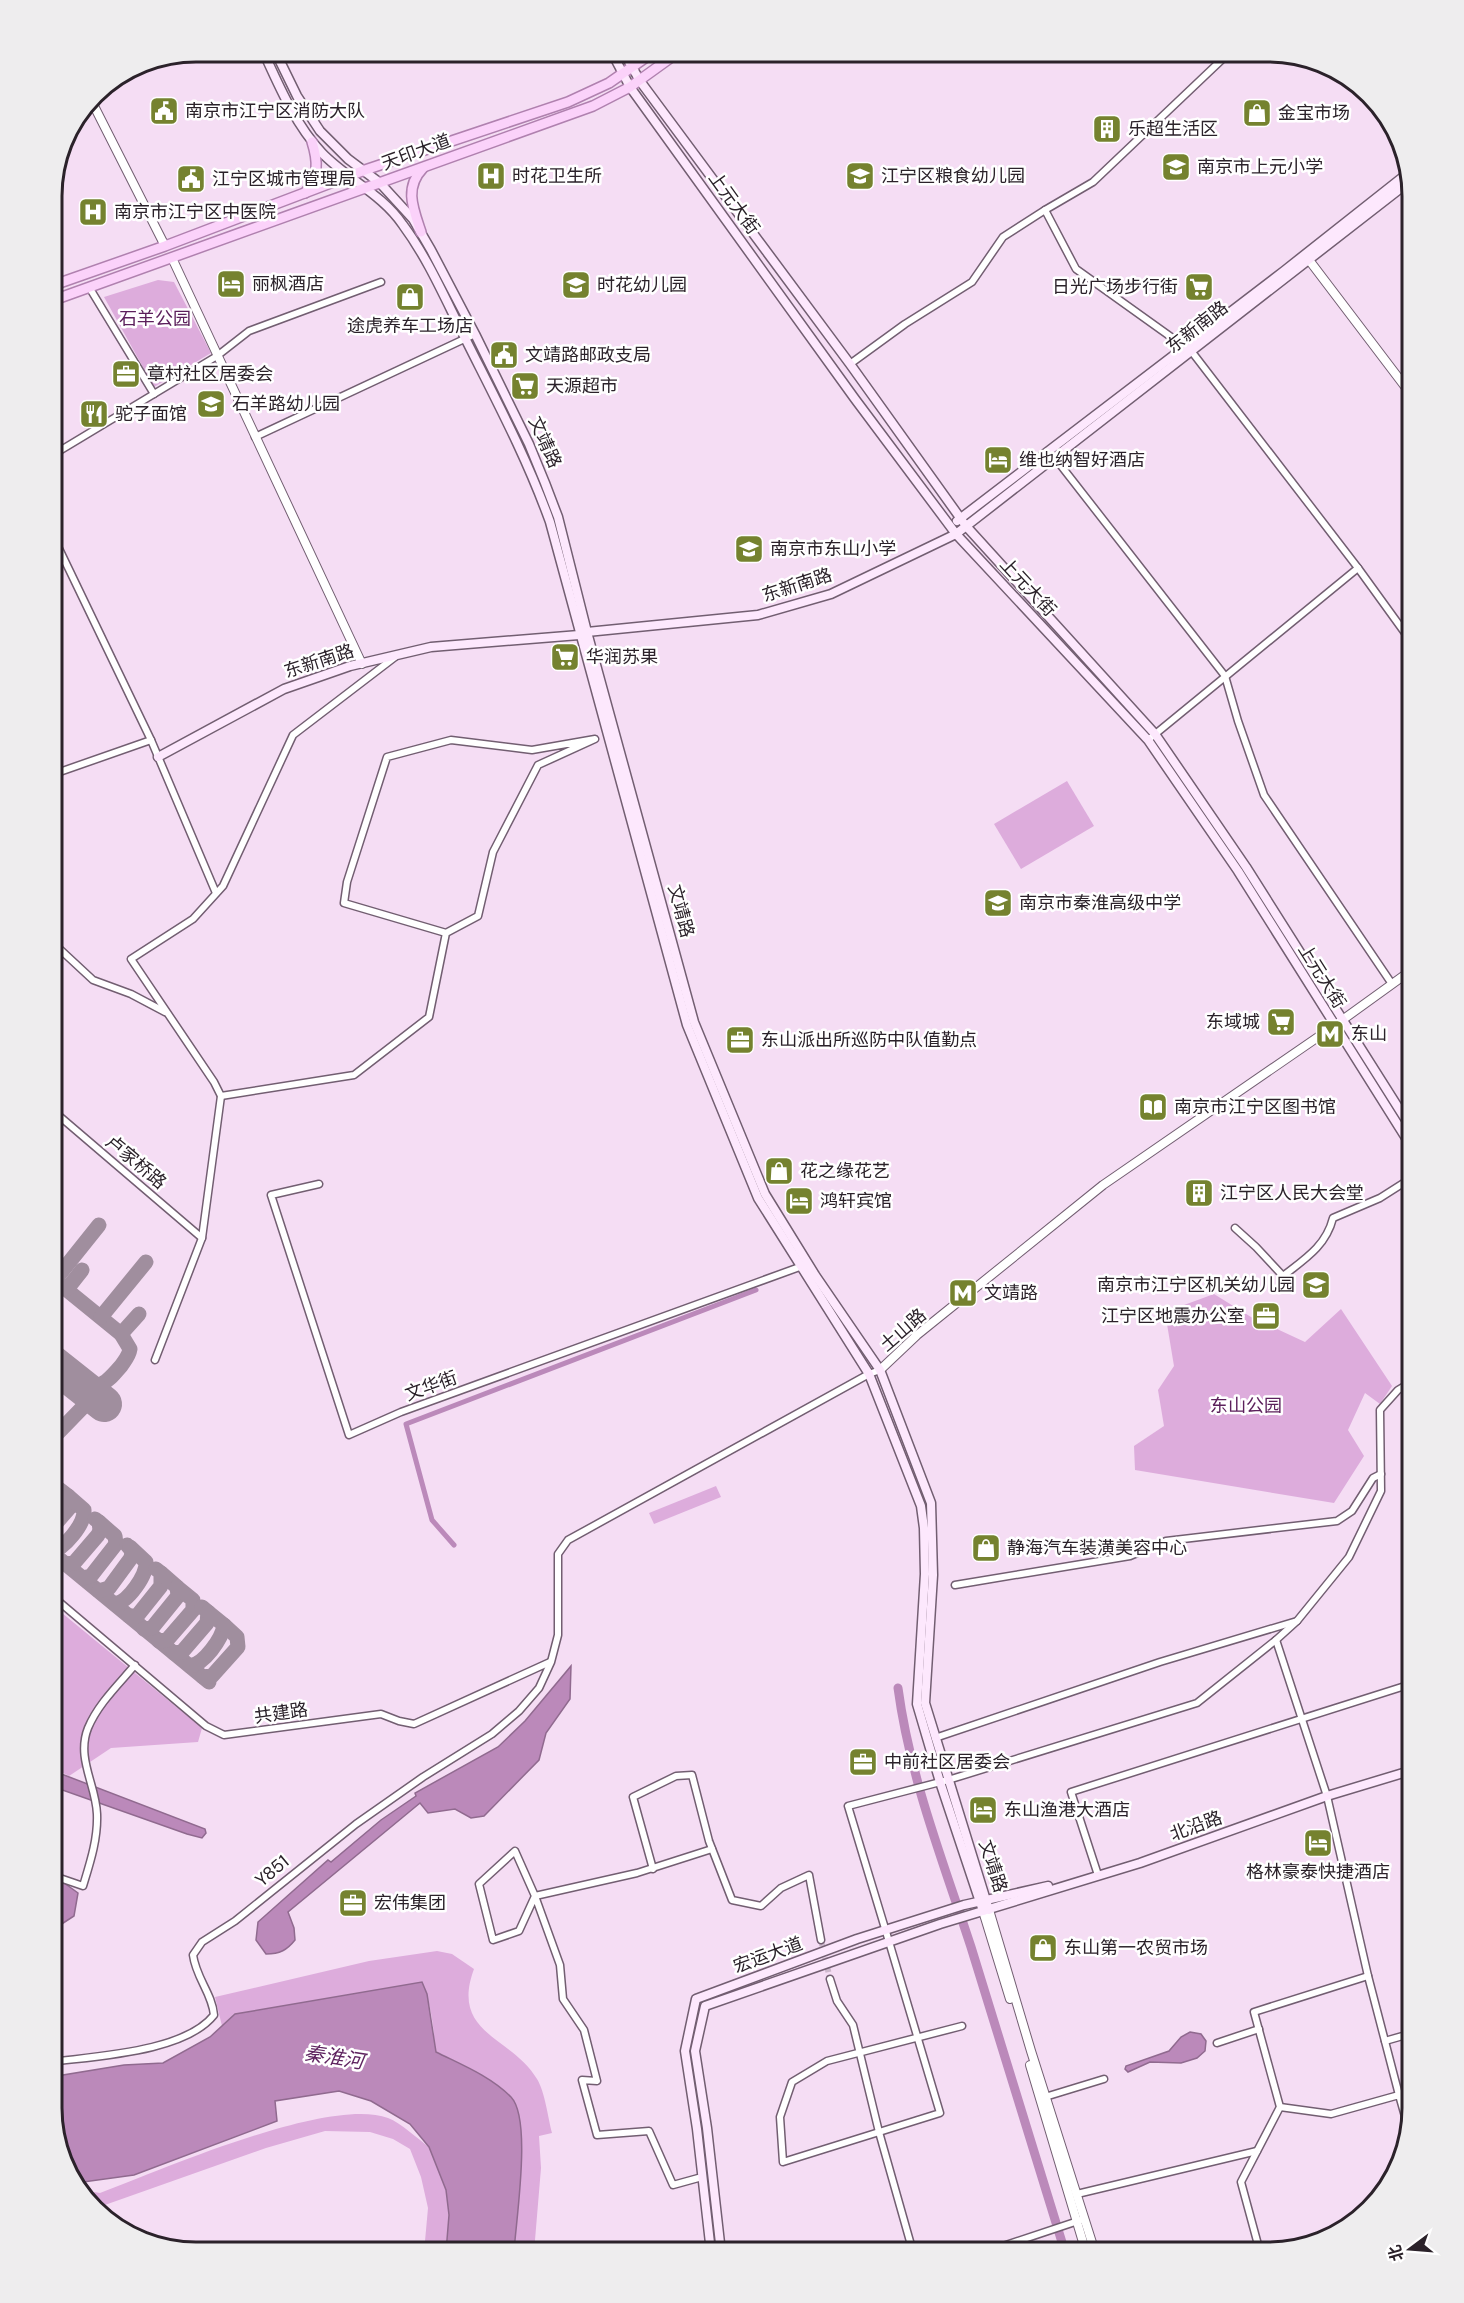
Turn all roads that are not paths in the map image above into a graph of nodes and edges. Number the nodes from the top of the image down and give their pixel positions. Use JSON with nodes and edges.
{"nodes":[{"id":1,"x":268,"y":62,"type":"edge"},
{"id":2,"x":280,"y":62,"type":"edge"},
{"id":3,"x":616,"y":62,"type":"edge"},
{"id":4,"x":628,"y":62,"type":"edge"},
{"id":5,"x":641,"y":62,"type":"edge"},
{"id":6,"x":665,"y":62,"type":"edge"},
{"id":7,"x":1219,"y":62,"type":"edge"},
{"id":8,"x":632,"y":69,"type":"junction"},
{"id":9,"x":623,"y":75,"type":"junction"},
{"id":10,"x":640,"y":81,"type":"junction"},
{"id":11,"x":630,"y":87,"type":"junction"},
{"id":12,"x":95,"y":107,"type":"edge"},
{"id":13,"x":312,"y":142,"type":"junction"},
{"id":14,"x":425,"y":166,"type":"junction"},
{"id":15,"x":365,"y":170,"type":"junction"},
{"id":16,"x":349,"y":176,"type":"junction"},
{"id":17,"x":1401,"y":179,"type":"edge"},
{"id":18,"x":380,"y":183,"type":"junction"},
{"id":19,"x":1402,"y":187,"type":"edge"},
{"id":20,"x":366,"y":188,"type":"junction"},
{"id":21,"x":305,"y":193,"type":"junction"},
{"id":22,"x":1045,"y":210,"type":"junction"},
{"id":23,"x":421,"y":232,"type":"junction"},
{"id":24,"x":165,"y":246,"type":"junction"},
{"id":25,"x":172,"y":258,"type":"junction"},
{"id":26,"x":1309,"y":260,"type":"junction"},
{"id":27,"x":62,"y":282,"type":"edge"},
{"id":28,"x":381,"y":282,"type":"dead end"},
{"id":29,"x":89,"y":287,"type":"junction"},
{"id":30,"x":62,"y":297,"type":"edge"},
{"id":31,"x":475,"y":334,"type":"junction"},
{"id":32,"x":465,"y":338,"type":"junction"},
{"id":33,"x":1188,"y":350,"type":"junction"},
{"id":34,"x":218,"y":356,"type":"junction"},
{"id":35,"x":850,"y":364,"type":"junction"},
{"id":36,"x":1402,"y":383,"type":"edge"},
{"id":37,"x":154,"y":394,"type":"junction"},
{"id":38,"x":255,"y":437,"type":"junction"},
{"id":39,"x":62,"y":449,"type":"edge"},
{"id":40,"x":1055,"y":459,"type":"junction"},
{"id":41,"x":964,"y":522,"type":"junction"},
{"id":42,"x":950,"y":526,"type":"junction"},
{"id":43,"x":956,"y":534,"type":"junction"},
{"id":44,"x":62,"y":555,"type":"edge"},
{"id":45,"x":1358,"y":568,"type":"junction"},
{"id":46,"x":1402,"y":629,"type":"edge"},
{"id":47,"x":583,"y":634,"type":"junction"},
{"id":48,"x":397,"y":655,"type":"junction"},
{"id":49,"x":362,"y":664,"type":"junction"},
{"id":50,"x":1225,"y":676,"type":"junction"},
{"id":51,"x":1151,"y":737,"type":"junction"},
{"id":52,"x":151,"y":740,"type":"junction"},
{"id":53,"x":158,"y":757,"type":"junction"},
{"id":54,"x":62,"y":771,"type":"edge"},
{"id":55,"x":216,"y":893,"type":"junction"},
{"id":56,"x":446,"y":933,"type":"junction"},
{"id":57,"x":62,"y":951,"type":"edge"},
{"id":58,"x":1402,"y":977,"type":"edge"},
{"id":59,"x":1392,"y":984,"type":"junction"},
{"id":60,"x":168,"y":1014,"type":"junction"},
{"id":61,"x":1343,"y":1020,"type":"junction"},
{"id":62,"x":1334,"y":1026,"type":"junction"},
{"id":63,"x":221,"y":1096,"type":"junction"},
{"id":64,"x":1402,"y":1114,"type":"edge"},
{"id":65,"x":62,"y":1118,"type":"edge"},
{"id":66,"x":1402,"y":1132,"type":"edge"},
{"id":67,"x":319,"y":1184,"type":"dead end"},
{"id":68,"x":1402,"y":1184,"type":"edge"},
{"id":69,"x":1235,"y":1227,"type":"dead end"},
{"id":70,"x":202,"y":1238,"type":"junction"},
{"id":71,"x":804,"y":1265,"type":"junction"},
{"id":72,"x":155,"y":1360,"type":"dead end"},
{"id":73,"x":880,"y":1370,"type":"junction"},
{"id":74,"x":869,"y":1374,"type":"junction"},
{"id":75,"x":1402,"y":1388,"type":"edge"},
{"id":76,"x":1381,"y":1474,"type":"junction"},
{"id":77,"x":955,"y":1585,"type":"dead end"},
{"id":78,"x":62,"y":1604,"type":"edge"},
{"id":79,"x":1297,"y":1621,"type":"junction"},
{"id":80,"x":1276,"y":1640,"type":"junction"},
{"id":81,"x":551,"y":1662,"type":"junction"},
{"id":82,"x":135,"y":1665,"type":"junction"},
{"id":83,"x":1402,"y":1687,"type":"edge"},
{"id":84,"x":1301,"y":1719,"type":"junction"},
{"id":85,"x":935,"y":1738,"type":"junction"},
{"id":86,"x":1402,"y":1773,"type":"edge"},
{"id":87,"x":942,"y":1782,"type":"junction"},
{"id":88,"x":1327,"y":1796,"type":"junction"},
{"id":89,"x":712,"y":1849,"type":"junction"},
{"id":90,"x":653,"y":1869,"type":"junction"},
{"id":91,"x":1098,"y":1875,"type":"junction"},
{"id":92,"x":62,"y":1879,"type":"edge"},
{"id":93,"x":535,"y":1896,"type":"junction"},
{"id":94,"x":983,"y":1900,"type":"junction"},
{"id":95,"x":986,"y":1911,"type":"junction"},
{"id":96,"x":886,"y":1931,"type":"junction"},
{"id":97,"x":821,"y":1940,"type":"tunnel mouth"},
{"id":98,"x":890,"y":1943,"type":"junction"},
{"id":99,"x":1368,"y":1976,"type":"junction"},
{"id":100,"x":830,"y":1979,"type":"tunnel mouth"},
{"id":101,"x":962,"y":2026,"type":"dead end"},
{"id":102,"x":1259,"y":2029,"type":"junction"},
{"id":103,"x":1402,"y":2036,"type":"edge"},
{"id":104,"x":917,"y":2037,"type":"junction"},
{"id":105,"x":1385,"y":2041,"type":"junction"},
{"id":106,"x":1217,"y":2043,"type":"dead end"},
{"id":107,"x":860,"y":2052,"type":"junction"},
{"id":108,"x":62,"y":2060,"type":"edge"},
{"id":109,"x":1104,"y":2079,"type":"dead end"},
{"id":110,"x":1399,"y":2096,"type":"junction"},
{"id":111,"x":1046,"y":2097,"type":"junction"},
{"id":112,"x":1402,"y":2106,"type":"edge"},
{"id":113,"x":1280,"y":2107,"type":"junction"},
{"id":114,"x":879,"y":2132,"type":"junction"},
{"id":115,"x":1257,"y":2151,"type":"junction"},
{"id":116,"x":702,"y":2177,"type":"junction"},
{"id":117,"x":1077,"y":2194,"type":"junction"},
{"id":118,"x":1081,"y":2220,"type":"junction"},
{"id":119,"x":710,"y":2241,"type":"edge"},
{"id":120,"x":720,"y":2241,"type":"edge"},
{"id":121,"x":910,"y":2242,"type":"edge"},
{"id":122,"x":1015,"y":2242,"type":"edge"},
{"id":123,"x":1084,"y":2242,"type":"edge"},
{"id":124,"x":1091,"y":2242,"type":"edge"},
{"id":125,"x":1257,"y":2242,"type":"edge"}],
"edges":[{"from":1,"to":13,"type":"main road","name":"文靖路"},
{"from":2,"to":15,"type":"main road","name":"文靖路"},
{"from":3,"to":9,"type":"main road","name":"上元大街"},
{"from":4,"to":8,"type":"main road","name":"上元大街"},
{"from":5,"to":8,"type":"main road","name":"天印大道"},
{"from":6,"to":10,"type":"main road","name":"天印大道"},
{"from":7,"to":22,"type":"street"},
{"from":8,"to":9,"type":"main road","name":"天印大道"},
{"from":8,"to":10,"type":"main road","name":"上元大街"},
{"from":9,"to":11,"type":"main road","name":"上元大街"},
{"from":9,"to":15,"type":"main road","name":"天印大道"},
{"from":10,"to":11,"type":"main road","name":"天印大道"},
{"from":10,"to":35,"type":"main road","name":"上元大街"},
{"from":11,"to":14,"type":"main road","name":"天印大道"},
{"from":11,"to":42,"type":"main road","name":"上元大街"},
{"from":12,"to":24,"type":"street"},
{"from":13,"to":16,"type":"main road","name":"文靖路"},
{"from":13,"to":21,"type":"main road"},
{"from":14,"to":18,"type":"main road","name":"天印大道"},
{"from":14,"to":23,"type":"main road"},
{"from":15,"to":16,"type":"main road","name":"天印大道"},
{"from":15,"to":18,"type":"main road","name":"文靖路"},
{"from":16,"to":20,"type":"main road","name":"文靖路"},
{"from":16,"to":21,"type":"main road","name":"天印大道"},
{"from":17,"to":33,"type":"main road","name":"东新南路"},
{"from":18,"to":20,"type":"main road","name":"天印大道"},
{"from":18,"to":23,"type":"main road","name":"文靖路"},
{"from":19,"to":26,"type":"main road","name":"东新南路"},
{"from":20,"to":25,"type":"main road","name":"天印大道"},
{"from":20,"to":32,"type":"main road","name":"文靖路"},
{"from":21,"to":24,"type":"main road","name":"天印大道"},
{"from":22,"to":33,"type":"street"},
{"from":22,"to":35,"type":"street"},
{"from":23,"to":31,"type":"main road","name":"文靖路"},
{"from":24,"to":27,"type":"main road","name":"天印大道"},
{"from":25,"to":29,"type":"main road","name":"天印大道"},
{"from":25,"to":34,"type":"street"},
{"from":26,"to":33,"type":"main road","name":"东新南路"},
{"from":26,"to":36,"type":"street"},
{"from":28,"to":34,"type":"street"},
{"from":29,"to":30,"type":"main road","name":"天印大道"},
{"from":29,"to":37,"type":"street"},
{"from":31,"to":32,"type":"street"},
{"from":31,"to":47,"type":"main road","name":"文靖路"},
{"from":32,"to":38,"type":"street"},
{"from":32,"to":47,"type":"main road","name":"文靖路"},
{"from":33,"to":40,"type":"main road","name":"东新南路"},
{"from":33,"to":41,"type":"main road","name":"东新南路"},
{"from":33,"to":45,"type":"street"},
{"from":34,"to":37,"type":"street"},
{"from":34,"to":38,"type":"street"},
{"from":35,"to":41,"type":"main road","name":"上元大街"},
{"from":37,"to":39,"type":"street"},
{"from":38,"to":49,"type":"street"},
{"from":40,"to":41,"type":"main road","name":"东新南路"},
{"from":40,"to":50,"type":"street"},
{"from":41,"to":42,"type":"main road","name":"东新南路"},
{"from":41,"to":43,"type":"main road","name":"东新南路"},
{"from":41,"to":51,"type":"main road","name":"上元大街"},
{"from":42,"to":43,"type":"main road","name":"上元大街"},
{"from":43,"to":47,"type":"main road","name":"东新南路"},
{"from":43,"to":51,"type":"main road","name":"上元大街"},
{"from":44,"to":52,"type":"street"},
{"from":45,"to":46,"type":"street"},
{"from":45,"to":50,"type":"street"},
{"from":47,"to":48,"type":"main road","name":"东新南路"},
{"from":47,"to":71,"type":"main road","name":"文靖路"},
{"from":48,"to":49,"type":"main road","name":"东新南路"},
{"from":48,"to":55,"type":"street"},
{"from":49,"to":53,"type":"main road","name":"东新南路"},
{"from":50,"to":51,"type":"street"},
{"from":50,"to":59,"type":"street"},
{"from":51,"to":61,"type":"main road","name":"上元大街"},
{"from":51,"to":62,"type":"main road","name":"上元大街"},
{"from":52,"to":53,"type":"street"},
{"from":52,"to":54,"type":"street"},
{"from":53,"to":55,"type":"street"},
{"from":55,"to":60,"type":"street"},
{"from":56,"to":56,"type":"street"},
{"from":56,"to":63,"type":"street"},
{"from":57,"to":60,"type":"street"},
{"from":58,"to":59,"type":"street","name":"土山路"},
{"from":59,"to":61,"type":"street","name":"土山路"},
{"from":60,"to":63,"type":"street"},
{"from":61,"to":62,"type":"street","name":"土山路"},
{"from":61,"to":64,"type":"main road","name":"上元大街"},
{"from":62,"to":66,"type":"main road","name":"上元大街"},
{"from":62,"to":73,"type":"street","name":"土山路"},
{"from":63,"to":70,"type":"street"},
{"from":65,"to":70,"type":"street","name":"卢家桥路"},
{"from":67,"to":71,"type":"street","name":"文华街"},
{"from":68,"to":69,"type":"street"},
{"from":70,"to":72,"type":"street"},
{"from":71,"to":73,"type":"main road","name":"文靖路"},
{"from":71,"to":74,"type":"main road","name":"文靖路"},
{"from":73,"to":74,"type":"street","name":"土山路"},
{"from":73,"to":85,"type":"main road","name":"文靖路"},
{"from":74,"to":81,"type":"street","name":"土山路"},
{"from":74,"to":87,"type":"main road","name":"文靖路"},
{"from":75,"to":76,"type":"street"},
{"from":76,"to":77,"type":"street"},
{"from":76,"to":79,"type":"street"},
{"from":78,"to":82,"type":"street","name":"共建路"},
{"from":79,"to":80,"type":"street"},
{"from":79,"to":85,"type":"street"},
{"from":80,"to":84,"type":"street"},
{"from":80,"to":87,"type":"street"},
{"from":81,"to":82,"type":"street","name":"共建路"},
{"from":81,"to":108,"type":"street","name":"Y851"},
{"from":82,"to":92,"type":"street"},
{"from":83,"to":84,"type":"street"},
{"from":84,"to":88,"type":"street"},
{"from":84,"to":91,"type":"street"},
{"from":85,"to":87,"type":"main road","name":"文靖路"},
{"from":86,"to":88,"type":"main road","name":"北沿路"},
{"from":87,"to":94,"type":"main road","name":"文靖路"},
{"from":87,"to":96,"type":"street"},
{"from":88,"to":91,"type":"main road","name":"北沿路"},
{"from":88,"to":99,"type":"street"},
{"from":89,"to":90,"type":"street"},
{"from":89,"to":90,"type":"street"},
{"from":89,"to":97,"type":"street"},
{"from":90,"to":93,"type":"street"},
{"from":91,"to":94,"type":"main road","name":"宏运大道"},
{"from":91,"to":95,"type":"main road","name":"北沿路"},
{"from":93,"to":93,"type":"street"},
{"from":93,"to":116,"type":"street"},
{"from":94,"to":95,"type":"main road","name":"文靖路"},
{"from":94,"to":96,"type":"main road","name":"宏运大道"},
{"from":95,"to":98,"type":"main road","name":"宏运大道"},
{"from":95,"to":111,"type":"street","name":"文靖路"},
{"from":95,"to":118,"type":"street","name":"文靖路"},
{"from":96,"to":98,"type":"street"},
{"from":96,"to":116,"type":"main road","name":"宏运大道"},
{"from":98,"to":104,"type":"street"},
{"from":98,"to":120,"type":"main road","name":"宏运大道"},
{"from":99,"to":102,"type":"street"},
{"from":99,"to":105,"type":"street"},
{"from":100,"to":107,"type":"street"},
{"from":101,"to":104,"type":"street"},
{"from":102,"to":106,"type":"street"},
{"from":102,"to":113,"type":"street"},
{"from":103,"to":105,"type":"street"},
{"from":104,"to":107,"type":"street"},
{"from":104,"to":114,"type":"street"},
{"from":105,"to":110,"type":"street"},
{"from":107,"to":114,"type":"street"},
{"from":107,"to":114,"type":"street"},
{"from":109,"to":111,"type":"street"},
{"from":110,"to":112,"type":"street"},
{"from":110,"to":113,"type":"street"},
{"from":111,"to":117,"type":"street","name":"文靖路"},
{"from":113,"to":115,"type":"street"},
{"from":114,"to":121,"type":"street"},
{"from":115,"to":117,"type":"street"},
{"from":115,"to":125,"type":"street"},
{"from":116,"to":119,"type":"main road","name":"宏运大道"},
{"from":117,"to":118,"type":"street","name":"文靖路"},
{"from":118,"to":122,"type":"street"},
{"from":118,"to":123,"type":"street","name":"文靖路"},
{"from":118,"to":124,"type":"street","name":"文靖路"}]}
